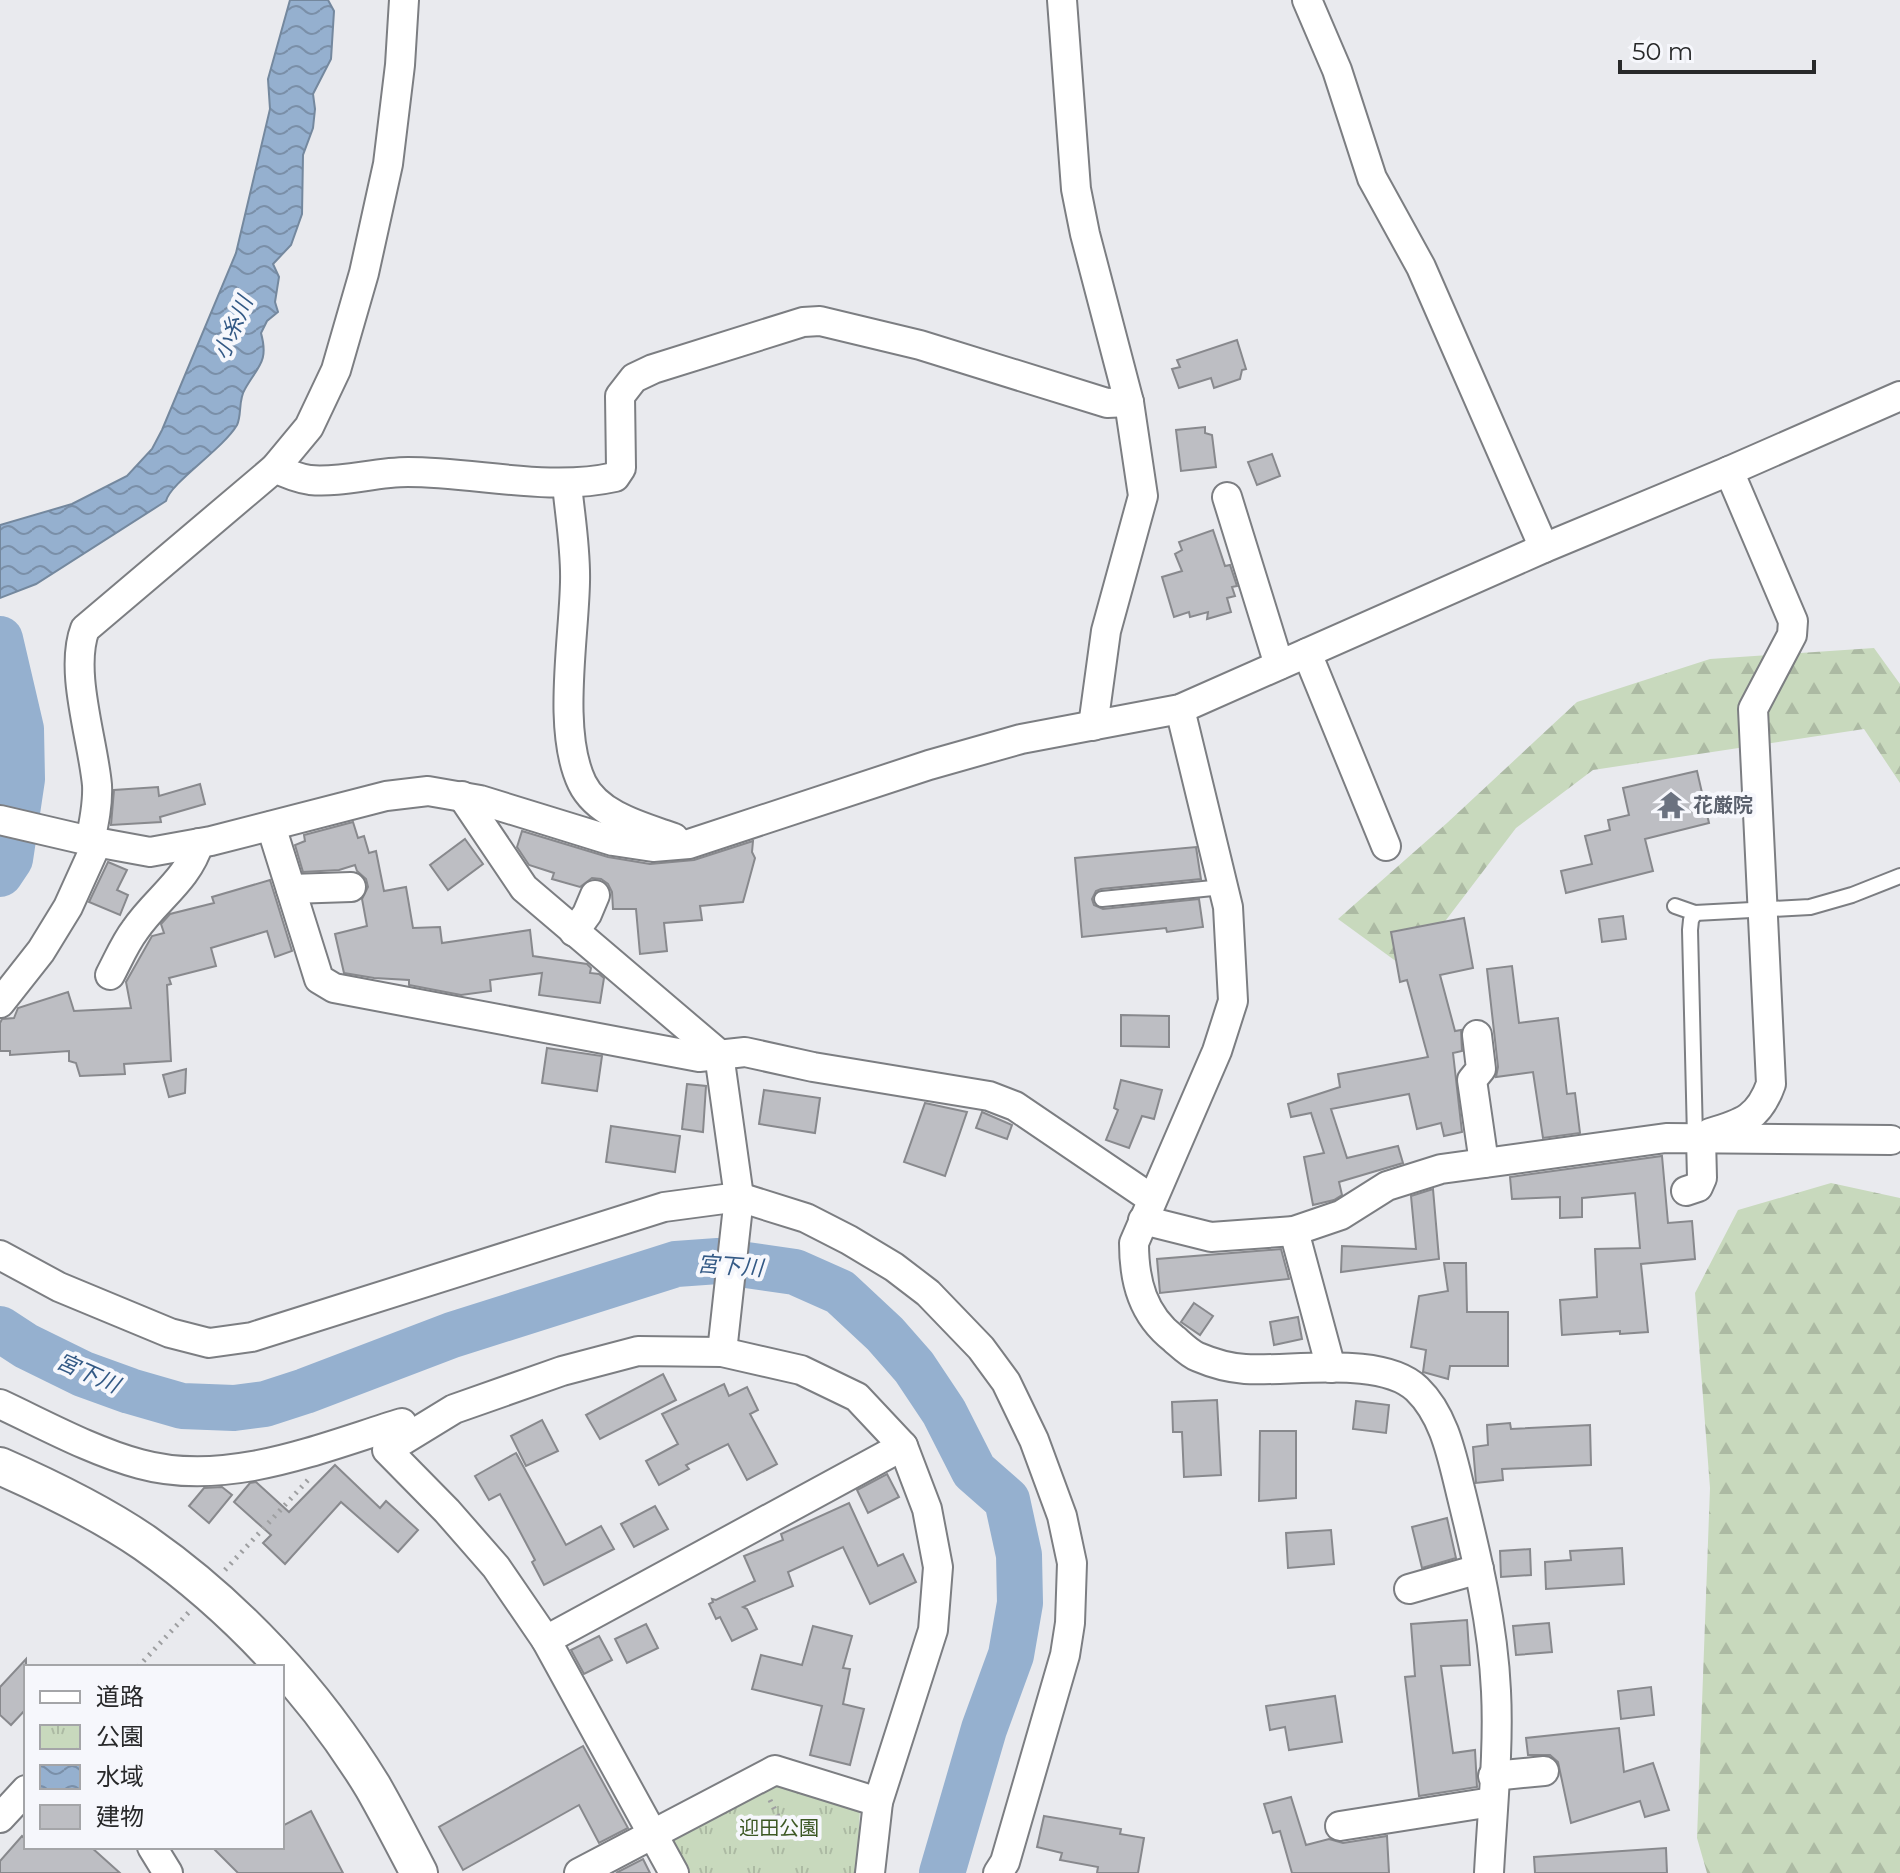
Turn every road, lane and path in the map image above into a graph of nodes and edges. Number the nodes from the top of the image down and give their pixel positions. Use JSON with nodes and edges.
{"nodes":[{"id":1,"x":404,"y":0,"type":"edge"},
{"id":2,"x":1062,"y":0,"type":"edge"},
{"id":3,"x":1307,"y":0,"type":"edge"},
{"id":4,"x":1900,"y":396,"type":"edge"},
{"id":5,"x":1129,"y":402,"type":"junction"},
{"id":6,"x":275,"y":468,"type":"junction"},
{"id":7,"x":1729,"y":471,"type":"junction"},
{"id":8,"x":567,"y":484,"type":"junction"},
{"id":9,"x":1227,"y":497,"type":"dead end"},
{"id":10,"x":1544,"y":548,"type":"junction"},
{"id":11,"x":1307,"y":653,"type":"junction"},
{"id":12,"x":1279,"y":665,"type":"junction"},
{"id":13,"x":1180,"y":709,"type":"junction"},
{"id":14,"x":1093,"y":726,"type":"junction"},
{"id":15,"x":462,"y":796,"type":"junction"},
{"id":16,"x":0,"y":820,"type":"edge"},
{"id":17,"x":271,"y":826,"type":"junction"},
{"id":18,"x":86,"y":840,"type":"junction"},
{"id":19,"x":199,"y":843,"type":"junction"},
{"id":20,"x":689,"y":844,"type":"junction"},
{"id":21,"x":1386,"y":846,"type":"dead end"},
{"id":22,"x":1900,"y":876,"type":"edge"},
{"id":23,"x":351,"y":887,"type":"dead end"},
{"id":24,"x":1223,"y":887,"type":"junction"},
{"id":25,"x":291,"y":889,"type":"junction"},
{"id":26,"x":595,"y":895,"type":"dead end"},
{"id":27,"x":1102,"y":899,"type":"dead end"},
{"id":28,"x":1675,"y":906,"type":"dead end"},
{"id":29,"x":1763,"y":909,"type":"junction"},
{"id":30,"x":1695,"y":913,"type":"junction"},
{"id":31,"x":574,"y":932,"type":"junction"},
{"id":32,"x":110,"y":975,"type":"dead end"},
{"id":33,"x":0,"y":1003,"type":"edge"},
{"id":34,"x":1477,"y":1035,"type":"dead end"},
{"id":35,"x":719,"y":1054,"type":"junction"},
{"id":36,"x":1698,"y":1138,"type":"junction"},
{"id":37,"x":1891,"y":1140,"type":"dead end"},
{"id":38,"x":1484,"y":1163,"type":"junction"},
{"id":39,"x":1686,"y":1191,"type":"dead end"},
{"id":40,"x":738,"y":1202,"type":"junction"},
{"id":41,"x":1148,"y":1210,"type":"junction"},
{"id":42,"x":1294,"y":1231,"type":"junction"},
{"id":43,"x":0,"y":1255,"type":"edge"},
{"id":44,"x":723,"y":1346,"type":"junction"},
{"id":45,"x":1331,"y":1368,"type":"junction"},
{"id":46,"x":0,"y":1404,"type":"edge"},
{"id":47,"x":402,"y":1423,"type":"dead end"},
{"id":48,"x":903,"y":1446,"type":"junction"},
{"id":49,"x":0,"y":1466,"type":"edge"},
{"id":50,"x":316,"y":1472,"type":"dead end"},
{"id":51,"x":1479,"y":1569,"type":"junction"},
{"id":52,"x":222,"y":1574,"type":"dead end"},
{"id":53,"x":1409,"y":1589,"type":"dead end"},
{"id":54,"x":190,"y":1611,"type":"dead end"},
{"id":55,"x":546,"y":1640,"type":"junction"},
{"id":56,"x":140,"y":1665,"type":"edge"},
{"id":57,"x":281,"y":1665,"type":"edge"},
{"id":58,"x":284,"y":1669,"type":"edge"},
{"id":59,"x":1544,"y":1771,"type":"dead end"},
{"id":60,"x":759,"y":1778,"type":"junction"},
{"id":61,"x":1493,"y":1789,"type":"junction"},
{"id":62,"x":24,"y":1792,"type":"edge"},
{"id":63,"x":878,"y":1802,"type":"junction"},
{"id":64,"x":0,"y":1818,"type":"edge"},
{"id":65,"x":1340,"y":1826,"type":"dead end"},
{"id":66,"x":652,"y":1833,"type":"junction"},
{"id":67,"x":789,"y":1838,"type":"dead end"},
{"id":68,"x":153,"y":1849,"type":"edge"},
{"id":69,"x":168,"y":1873,"type":"edge"},
{"id":70,"x":419,"y":1873,"type":"edge"},
{"id":71,"x":579,"y":1873,"type":"edge"},
{"id":72,"x":674,"y":1873,"type":"edge"},
{"id":73,"x":870,"y":1873,"type":"edge"},
{"id":74,"x":998,"y":1873,"type":"edge"},
{"id":75,"x":1489,"y":1873,"type":"edge"}],
"edges":[{"from":1,"to":6,"type":"street"},
{"from":2,"to":5,"type":"street"},
{"from":3,"to":10,"type":"street"},
{"from":4,"to":7,"type":"street"},
{"from":5,"to":8,"type":"street"},
{"from":5,"to":14,"type":"street"},
{"from":6,"to":8,"type":"street"},
{"from":6,"to":18,"type":"street"},
{"from":7,"to":10,"type":"street"},
{"from":7,"to":29,"type":"street"},
{"from":8,"to":20,"type":"street"},
{"from":9,"to":12,"type":"street"},
{"from":10,"to":11,"type":"street"},
{"from":11,"to":12,"type":"street"},
{"from":11,"to":21,"type":"street"},
{"from":12,"to":13,"type":"street"},
{"from":13,"to":14,"type":"street"},
{"from":13,"to":24,"type":"street"},
{"from":14,"to":20,"type":"street"},
{"from":15,"to":17,"type":"street"},
{"from":15,"to":20,"type":"street"},
{"from":15,"to":31,"type":"street"},
{"from":16,"to":18,"type":"street"},
{"from":17,"to":19,"type":"street"},
{"from":17,"to":25,"type":"street"},
{"from":18,"to":19,"type":"street"},
{"from":18,"to":33,"type":"street"},
{"from":19,"to":32,"type":"street"},
{"from":22,"to":29,"type":"lane"},
{"from":23,"to":25,"type":"street"},
{"from":24,"to":27,"type":"lane"},
{"from":24,"to":41,"type":"street"},
{"from":25,"to":35,"type":"street"},
{"from":26,"to":31,"type":"street"},
{"from":28,"to":30,"type":"lane"},
{"from":29,"to":30,"type":"lane"},
{"from":29,"to":36,"type":"street"},
{"from":30,"to":36,"type":"lane"},
{"from":31,"to":35,"type":"street"},
{"from":34,"to":38,"type":"street"},
{"from":35,"to":40,"type":"street"},
{"from":35,"to":41,"type":"street"},
{"from":36,"to":37,"type":"street"},
{"from":36,"to":38,"type":"street"},
{"from":36,"to":39,"type":"street"},
{"from":38,"to":42,"type":"street"},
{"from":40,"to":43,"type":"street"},
{"from":40,"to":44,"type":"street"},
{"from":40,"to":74,"type":"street"},
{"from":41,"to":42,"type":"street"},
{"from":41,"to":45,"type":"street"},
{"from":42,"to":45,"type":"street"},
{"from":44,"to":48,"type":"street"},
{"from":44,"to":55,"type":"street"},
{"from":45,"to":51,"type":"street"},
{"from":46,"to":47,"type":"street"},
{"from":48,"to":55,"type":"street"},
{"from":48,"to":63,"type":"street"},
{"from":49,"to":57,"type":"street"},
{"from":50,"to":52,"type":"path"},
{"from":51,"to":53,"type":"street"},
{"from":51,"to":61,"type":"street"},
{"from":54,"to":56,"type":"path"},
{"from":55,"to":66,"type":"street"},
{"from":58,"to":70,"type":"street"},
{"from":59,"to":61,"type":"street"},
{"from":60,"to":63,"type":"street"},
{"from":60,"to":66,"type":"street"},
{"from":60,"to":67,"type":"path"},
{"from":61,"to":65,"type":"street"},
{"from":61,"to":75,"type":"street"},
{"from":62,"to":64,"type":"street"},
{"from":63,"to":73,"type":"street"},
{"from":66,"to":71,"type":"street"},
{"from":66,"to":72,"type":"street"},
{"from":68,"to":69,"type":"street"}]}
